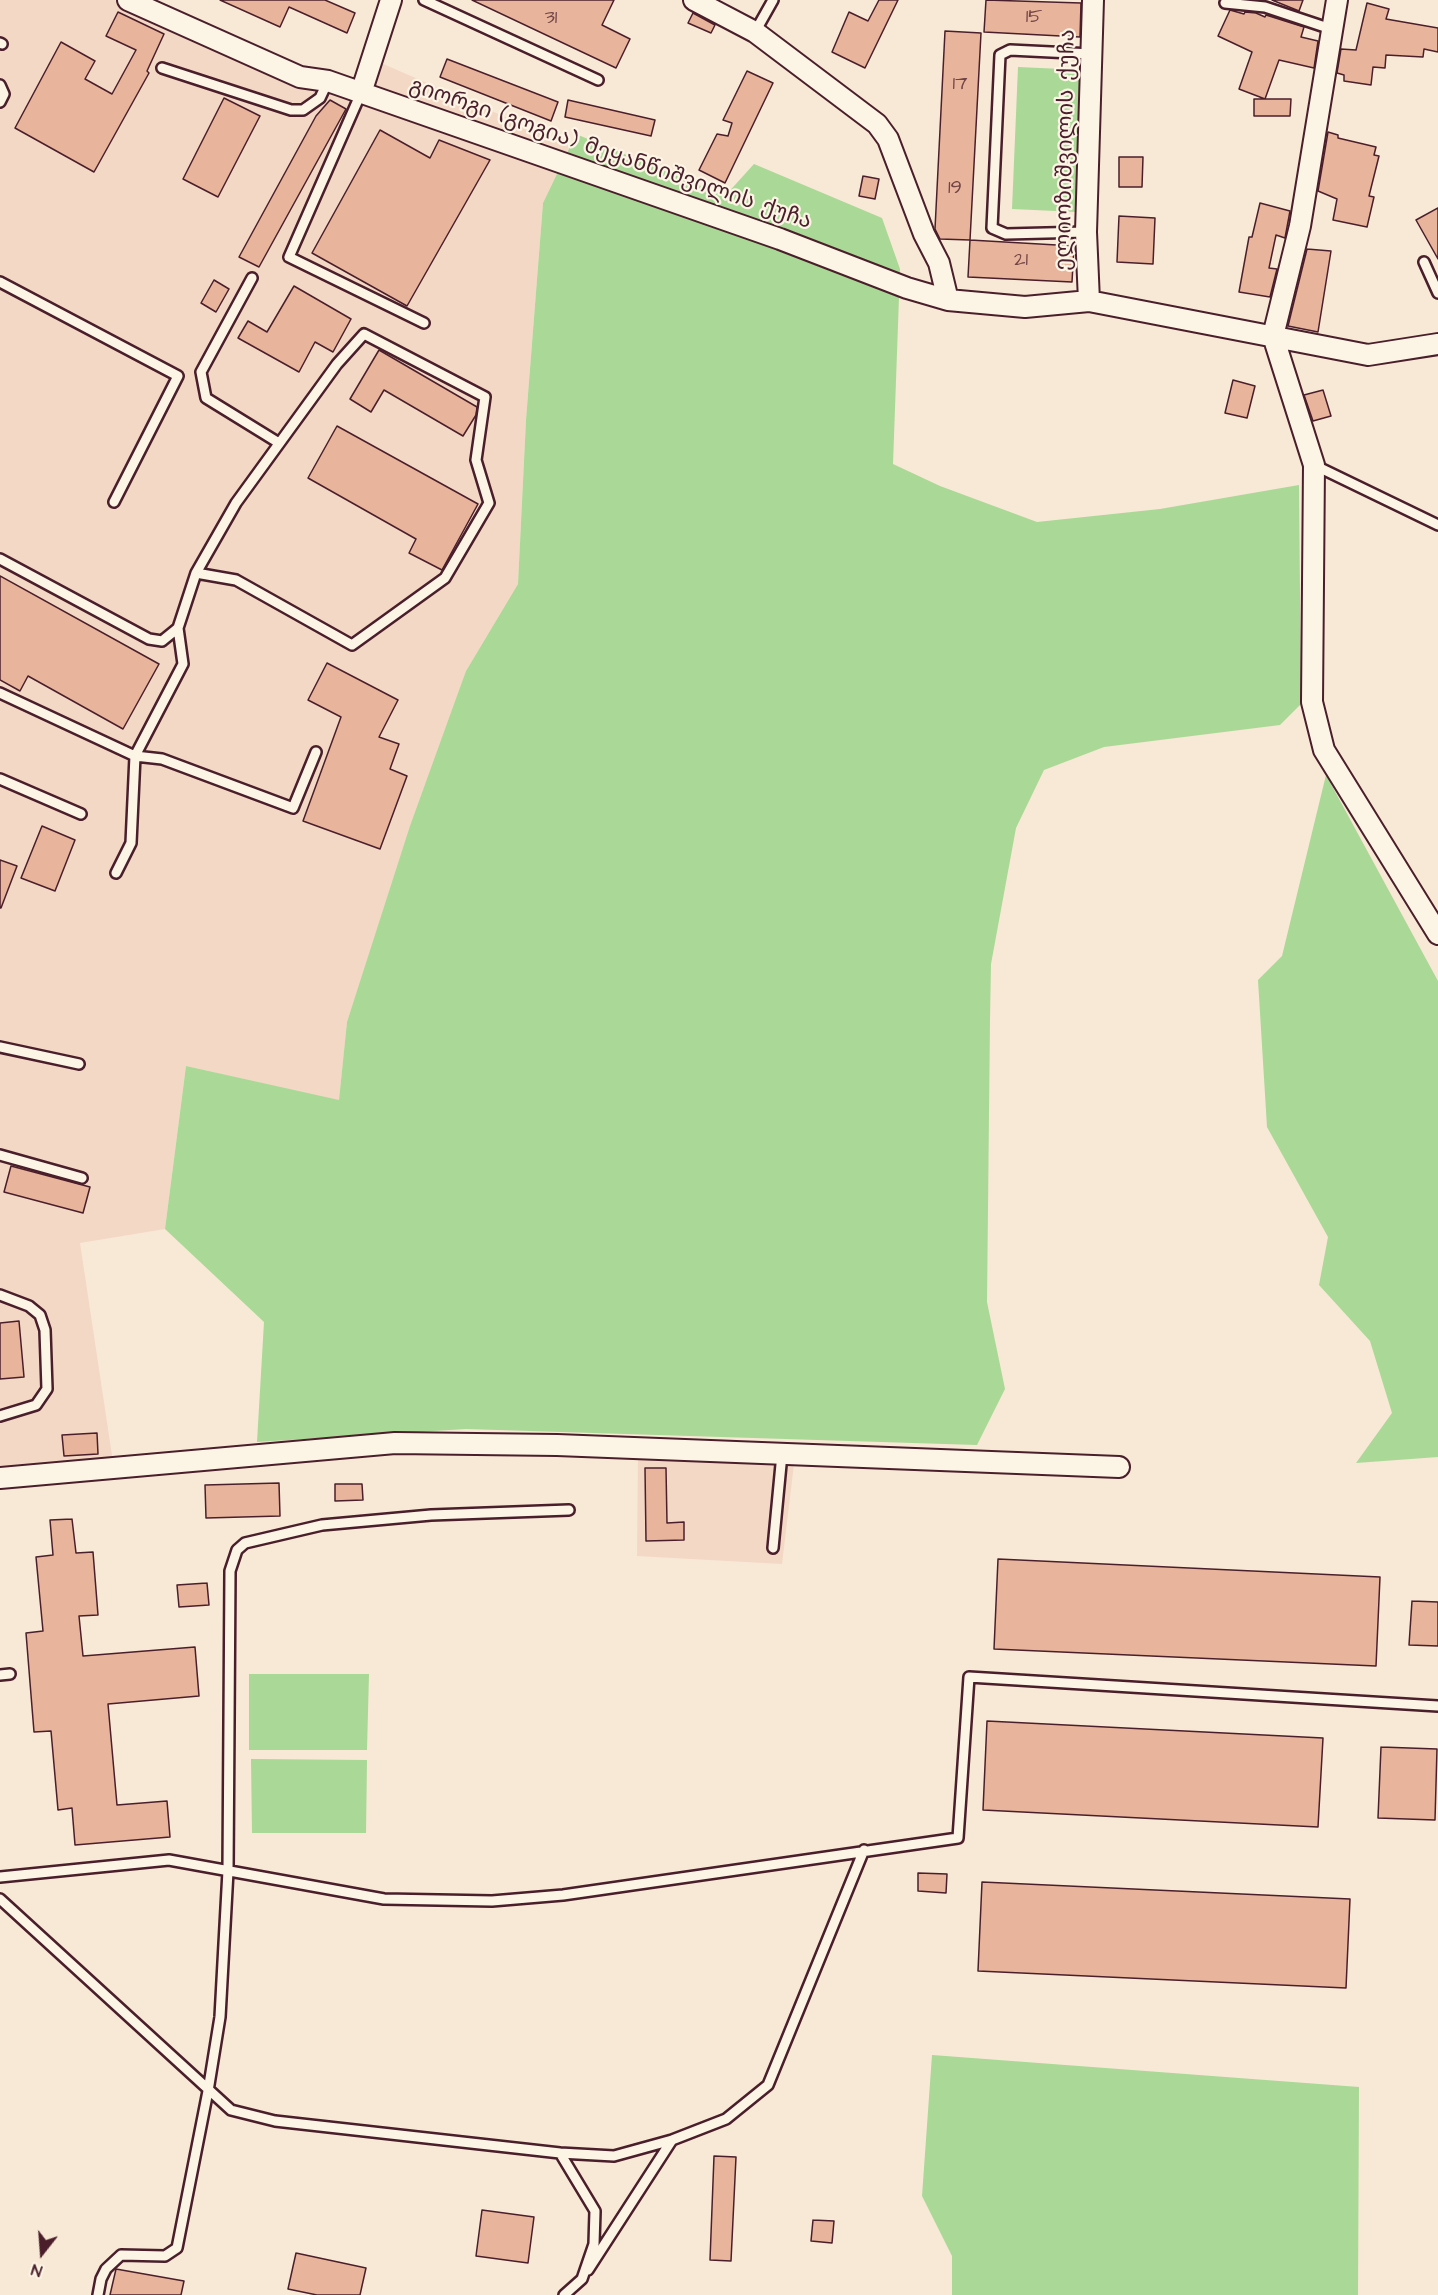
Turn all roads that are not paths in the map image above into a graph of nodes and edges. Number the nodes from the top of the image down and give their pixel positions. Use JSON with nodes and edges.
{"nodes":[{"id":1,"x":128,"y":0,"type":"edge"},
{"id":2,"x":390,"y":0,"type":"edge"},
{"id":3,"x":424,"y":0,"type":"edge"},
{"id":4,"x":694,"y":0,"type":"edge"},
{"id":5,"x":773,"y":0,"type":"edge"},
{"id":6,"x":1093,"y":0,"type":"edge"},
{"id":7,"x":1337,"y":0,"type":"edge"},
{"id":8,"x":1225,"y":3,"type":"dead end"},
{"id":9,"x":1331,"y":29,"type":"junction"},
{"id":10,"x":755,"y":32,"type":"junction"},
{"id":11,"x":1092,"y":54,"type":"junction"},
{"id":12,"x":162,"y":68,"type":"dead end"},
{"id":13,"x":598,"y":80,"type":"dead end"},
{"id":14,"x":328,"y":81,"type":"junction"},
{"id":15,"x":0,"y":86,"type":"edge"},
{"id":16,"x":361,"y":93,"type":"junction"},
{"id":17,"x":0,"y":102,"type":"edge"},
{"id":18,"x":1086,"y":232,"type":"junction"},
{"id":19,"x":1424,"y":262,"type":"dead end"},
{"id":20,"x":252,"y":278,"type":"dead end"},
{"id":21,"x":0,"y":282,"type":"edge"},
{"id":22,"x":1438,"y":293,"type":"edge"},
{"id":23,"x":948,"y":300,"type":"junction"},
{"id":24,"x":1089,"y":301,"type":"junction"},
{"id":25,"x":424,"y":323,"type":"dead end"},
{"id":26,"x":1273,"y":336,"type":"junction"},
{"id":27,"x":1438,"y":344,"type":"edge"},
{"id":28,"x":279,"y":442,"type":"junction"},
{"id":29,"x":1314,"y":465,"type":"junction"},
{"id":30,"x":114,"y":502,"type":"dead end"},
{"id":31,"x":1438,"y":525,"type":"edge"},
{"id":32,"x":0,"y":559,"type":"edge"},
{"id":33,"x":196,"y":573,"type":"junction"},
{"id":34,"x":178,"y":628,"type":"junction"},
{"id":35,"x":0,"y":693,"type":"edge"},
{"id":36,"x":316,"y":752,"type":"dead end"},
{"id":37,"x":135,"y":756,"type":"junction"},
{"id":38,"x":0,"y":779,"type":"edge"},
{"id":39,"x":81,"y":814,"type":"dead end"},
{"id":40,"x":116,"y":873,"type":"dead end"},
{"id":41,"x":1438,"y":934,"type":"edge"},
{"id":42,"x":0,"y":1047,"type":"edge"},
{"id":43,"x":79,"y":1064,"type":"dead end"},
{"id":44,"x":0,"y":1155,"type":"edge"},
{"id":45,"x":82,"y":1178,"type":"dead end"},
{"id":46,"x":0,"y":1295,"type":"edge"},
{"id":47,"x":0,"y":1416,"type":"edge"},
{"id":48,"x":782,"y":1454,"type":"junction"},
{"id":49,"x":1119,"y":1467,"type":"dead end"},
{"id":50,"x":0,"y":1478,"type":"edge"},
{"id":51,"x":569,"y":1510,"type":"dead end"},
{"id":52,"x":773,"y":1548,"type":"dead end"},
{"id":53,"x":1438,"y":1706,"type":"edge"},
{"id":54,"x":864,"y":1850,"type":"junction"},
{"id":55,"x":228,"y":1871,"type":"junction"},
{"id":56,"x":0,"y":1877,"type":"edge"},
{"id":57,"x":0,"y":1899,"type":"edge"},
{"id":58,"x":208,"y":2091,"type":"junction"},
{"id":59,"x":672,"y":2140,"type":"junction"},
{"id":60,"x":560,"y":2153,"type":"junction"},
{"id":61,"x":582,"y":2279,"type":"junction"},
{"id":62,"x":98,"y":2295,"type":"edge"},
{"id":63,"x":564,"y":2295,"type":"edge"}],
"edges":[{"from":1,"to":14,"type":"street","name":"გიორგი (გოგია) მეყანწიშვილის ქუჩა"},
{"from":2,"to":16,"type":"street"},
{"from":3,"to":13,"type":"lane"},
{"from":4,"to":10,"type":"street"},
{"from":5,"to":10,"type":"lane"},
{"from":6,"to":11,"type":"street","name":"ელიოზიშვილის ქუჩა"},
{"from":7,"to":9,"type":"street"},
{"from":8,"to":9,"type":"lane"},
{"from":9,"to":26,"type":"street"},
{"from":10,"to":23,"type":"street"},
{"from":11,"to":18,"type":"street","name":"ელიოზიშვილის ქუჩა"},
{"from":11,"to":18,"type":"lane"},
{"from":12,"to":14,"type":"lane"},
{"from":14,"to":16,"type":"street","name":"გიორგი (გოგია) მეყანწიშვილის ქუჩა"},
{"from":15,"to":17,"type":"lane"},
{"from":16,"to":23,"type":"street","name":"გიორგი (გოგია) მეყანწიშვილის ქუჩა"},
{"from":16,"to":25,"type":"lane"},
{"from":18,"to":24,"type":"street","name":"ელიოზიშვილის ქუჩა"},
{"from":19,"to":22,"type":"lane"},
{"from":20,"to":28,"type":"lane"},
{"from":21,"to":30,"type":"lane"},
{"from":23,"to":24,"type":"street","name":"გიორგი (გოგია) მეყანწიშვილის ქუჩა"},
{"from":24,"to":26,"type":"street","name":"გიორგი (გოგია) მეყანწიშვილის ქუჩა"},
{"from":26,"to":27,"type":"street","name":"გიორგი (გოგია) მეყანწიშვილის ქუჩა"},
{"from":26,"to":29,"type":"street"},
{"from":28,"to":33,"type":"lane"},
{"from":28,"to":33,"type":"lane"},
{"from":29,"to":31,"type":"lane"},
{"from":29,"to":41,"type":"street"},
{"from":32,"to":34,"type":"lane"},
{"from":33,"to":34,"type":"lane"},
{"from":34,"to":37,"type":"lane"},
{"from":35,"to":37,"type":"lane"},
{"from":36,"to":37,"type":"lane"},
{"from":37,"to":40,"type":"lane"},
{"from":38,"to":39,"type":"lane"},
{"from":42,"to":43,"type":"lane"},
{"from":44,"to":45,"type":"lane"},
{"from":46,"to":47,"type":"lane"},
{"from":48,"to":49,"type":"street"},
{"from":48,"to":50,"type":"street"},
{"from":48,"to":52,"type":"lane"},
{"from":51,"to":55,"type":"lane"},
{"from":53,"to":54,"type":"lane"},
{"from":54,"to":55,"type":"lane"},
{"from":54,"to":59,"type":"lane"},
{"from":55,"to":56,"type":"lane"},
{"from":55,"to":58,"type":"lane"},
{"from":57,"to":58,"type":"lane"},
{"from":58,"to":60,"type":"lane"},
{"from":58,"to":62,"type":"lane"},
{"from":59,"to":60,"type":"lane"},
{"from":59,"to":61,"type":"lane"},
{"from":60,"to":61,"type":"lane"},
{"from":61,"to":63,"type":"lane"}]}
